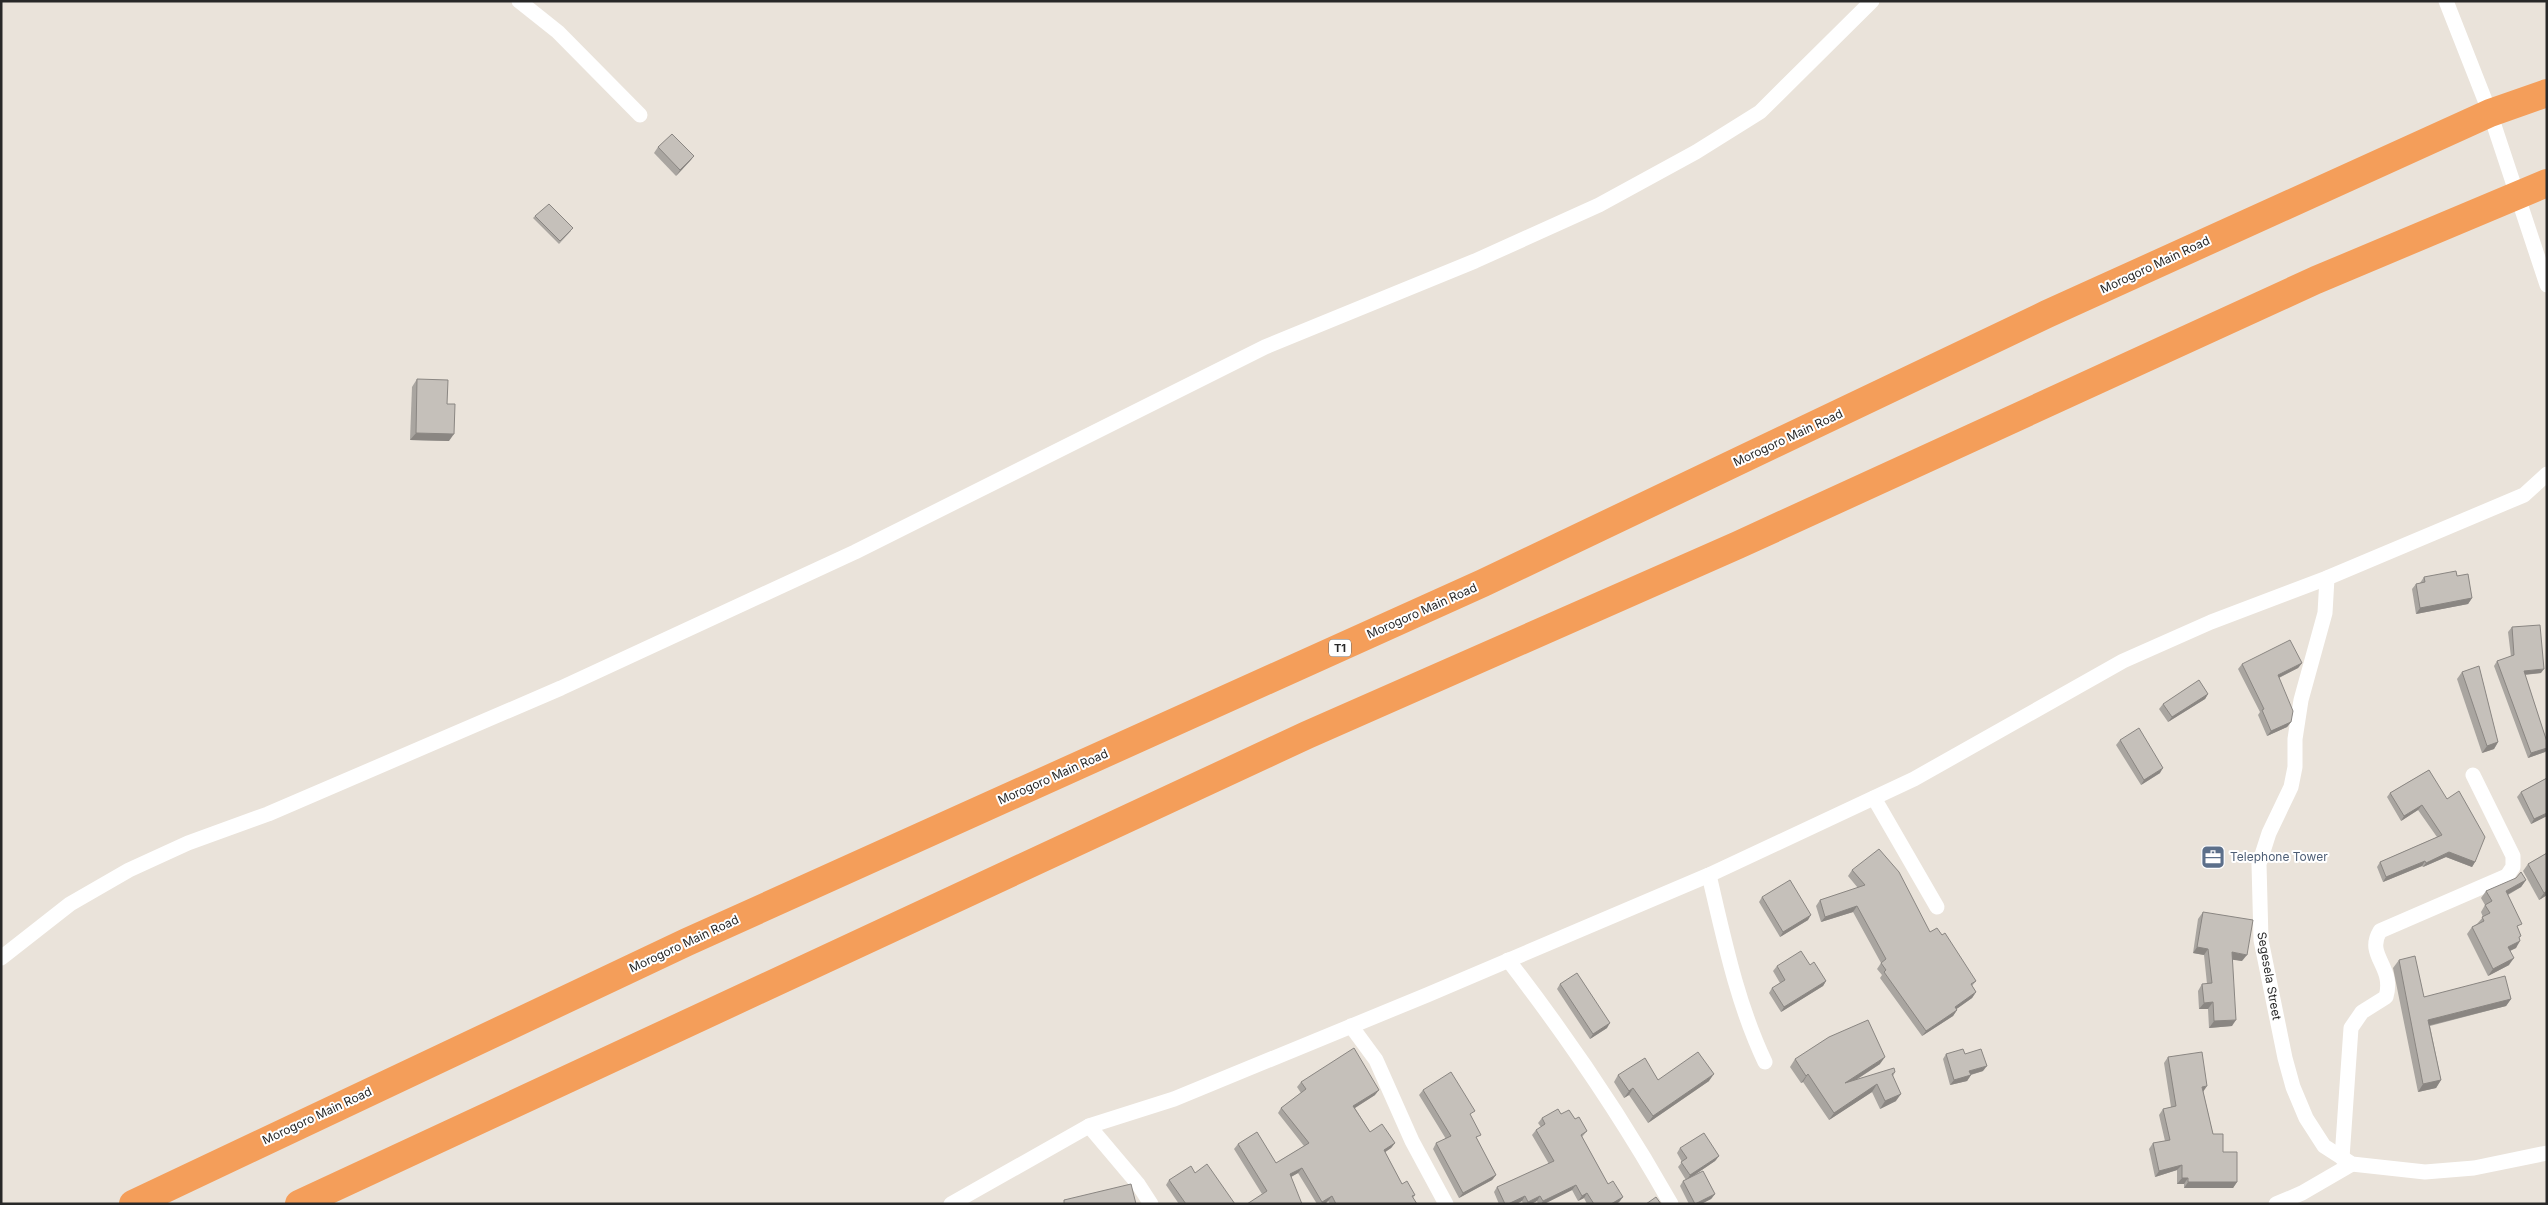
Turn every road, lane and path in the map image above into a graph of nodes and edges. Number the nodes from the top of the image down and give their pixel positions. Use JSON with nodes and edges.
{"nodes":[{"id":1,"x":519,"y":1,"type":"edge"},
{"id":2,"x":1872,"y":1,"type":"edge"},
{"id":3,"x":2446,"y":1,"type":"edge"},
{"id":4,"x":2547,"y":93,"type":"edge"},
{"id":5,"x":2490,"y":113,"type":"junction"},
{"id":6,"x":640,"y":115,"type":"dead end"},
{"id":7,"x":2547,"y":183,"type":"edge"},
{"id":8,"x":2518,"y":195,"type":"junction"},
{"id":9,"x":2547,"y":285,"type":"edge"},
{"id":10,"x":2547,"y":474,"type":"edge"},
{"id":11,"x":2327,"y":578,"type":"junction"},
{"id":12,"x":2473,"y":775,"type":"dead end"},
{"id":13,"x":1874,"y":798,"type":"junction"},
{"id":14,"x":1709,"y":875,"type":"junction"},
{"id":15,"x":1937,"y":907,"type":"dead end"},
{"id":16,"x":1,"y":958,"type":"edge"},
{"id":17,"x":1508,"y":960,"type":"junction"},
{"id":18,"x":1351,"y":1026,"type":"junction"},
{"id":19,"x":1765,"y":1062,"type":"dead end"},
{"id":20,"x":1089,"y":1126,"type":"junction"},
{"id":21,"x":2547,"y":1154,"type":"edge"},
{"id":22,"x":2348,"y":1161,"type":"junction"},
{"id":23,"x":133,"y":1204,"type":"edge"},
{"id":24,"x":299,"y":1204,"type":"edge"},
{"id":25,"x":951,"y":1204,"type":"edge"},
{"id":26,"x":1151,"y":1204,"type":"edge"},
{"id":27,"x":1446,"y":1204,"type":"edge"},
{"id":28,"x":1671,"y":1204,"type":"edge"},
{"id":29,"x":2276,"y":1204,"type":"edge"}],
"edges":[{"from":1,"to":6,"type":"street"},
{"from":2,"to":16,"type":"street"},
{"from":3,"to":5,"type":"street"},
{"from":4,"to":5,"type":"highway","name":"Morogoro Main Road","number":"T1"},
{"from":5,"to":8,"type":"street"},
{"from":5,"to":23,"type":"highway","name":"Morogoro Main Road","number":"T1"},
{"from":7,"to":8,"type":"highway"},
{"from":8,"to":9,"type":"street"},
{"from":8,"to":24,"type":"highway"},
{"from":10,"to":11,"type":"street"},
{"from":11,"to":13,"type":"street"},
{"from":11,"to":22,"type":"street","name":"Segesela Street"},
{"from":12,"to":22,"type":"street"},
{"from":13,"to":14,"type":"street"},
{"from":13,"to":15,"type":"street"},
{"from":14,"to":17,"type":"street"},
{"from":14,"to":19,"type":"street"},
{"from":17,"to":18,"type":"street"},
{"from":17,"to":28,"type":"street"},
{"from":18,"to":20,"type":"street"},
{"from":18,"to":27,"type":"street"},
{"from":20,"to":25,"type":"street"},
{"from":20,"to":26,"type":"street"},
{"from":21,"to":22,"type":"street"},
{"from":22,"to":29,"type":"street"}]}
